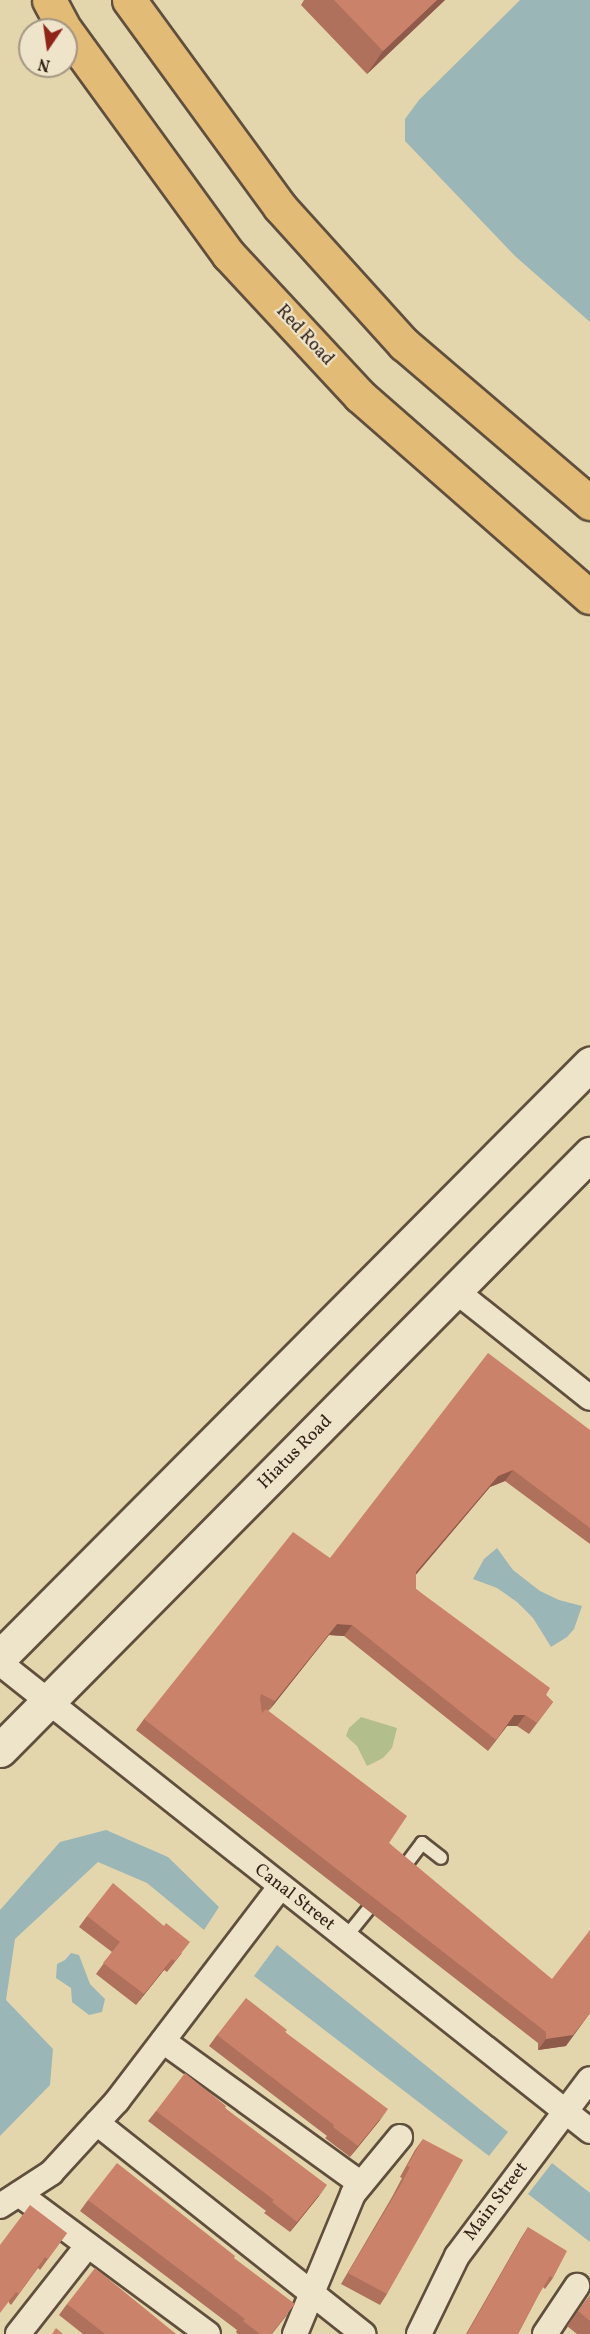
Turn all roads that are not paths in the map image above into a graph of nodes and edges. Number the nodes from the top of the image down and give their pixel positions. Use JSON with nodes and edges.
{"nodes":[{"id":1,"x":49,"y":0,"type":"edge"},
{"id":2,"x":129,"y":0,"type":"edge"},
{"id":3,"x":59,"y":18,"type":"edge"},
{"id":4,"x":78,"y":47,"type":"edge"},
{"id":5,"x":590,"y":503,"type":"edge"},
{"id":6,"x":590,"y":597,"type":"edge"},
{"id":7,"x":590,"y":1064,"type":"edge"},
{"id":8,"x":590,"y":1154,"type":"edge"},
{"id":9,"x":456,"y":1291,"type":"junction"},
{"id":10,"x":589,"y":1396,"type":"edge"},
{"id":11,"x":0,"y":1657,"type":"edge"},
{"id":12,"x":0,"y":1663,"type":"edge"},
{"id":13,"x":48,"y":1703,"type":"junction"},
{"id":14,"x":0,"y":1750,"type":"edge"},
{"id":15,"x":441,"y":1858,"type":"dead end"},
{"id":16,"x":401,"y":1871,"type":"edge"},
{"id":17,"x":280,"y":1887,"type":"junction"},
{"id":18,"x":368,"y":1910,"type":"dead end"},
{"id":19,"x":345,"y":1938,"type":"junction"},
{"id":20,"x":163,"y":2041,"type":"junction"},
{"id":21,"x":590,"y":2079,"type":"edge"},
{"id":22,"x":565,"y":2112,"type":"junction"},
{"id":23,"x":97,"y":2123,"type":"junction"},
{"id":24,"x":590,"y":2132,"type":"edge"},
{"id":25,"x":400,"y":2137,"type":"dead end"},
{"id":26,"x":361,"y":2184,"type":"junction"},
{"id":27,"x":9,"y":2200,"type":"edge"},
{"id":28,"x":88,"y":2245,"type":"junction"},
{"id":29,"x":578,"y":2286,"type":"dead end"},
{"id":30,"x":312,"y":2293,"type":"junction"},
{"id":31,"x":547,"y":2333,"type":"edge"},
{"id":32,"x":18,"y":2334,"type":"edge"},
{"id":33,"x":208,"y":2334,"type":"edge"},
{"id":34,"x":295,"y":2334,"type":"edge"},
{"id":35,"x":363,"y":2334,"type":"edge"},
{"id":36,"x":419,"y":2334,"type":"edge"}],
"edges":[{"from":1,"to":3,"type":"highway","name":"Red Road"},
{"from":2,"to":5,"type":"highway"},
{"from":4,"to":6,"type":"highway","name":"Red Road"},
{"from":7,"to":11,"type":"main road"},
{"from":8,"to":9,"type":"main road","name":"Hiatus Road"},
{"from":9,"to":10,"type":"street"},
{"from":9,"to":13,"type":"main road","name":"Hiatus Road"},
{"from":12,"to":13,"type":"street","name":"Canal Street"},
{"from":13,"to":14,"type":"main road","name":"Hiatus Road"},
{"from":13,"to":17,"type":"street","name":"Canal Street"},
{"from":15,"to":16,"type":"lane"},
{"from":17,"to":19,"type":"street","name":"Canal Street"},
{"from":17,"to":20,"type":"street"},
{"from":18,"to":19,"type":"lane"},
{"from":19,"to":22,"type":"street","name":"Canal Street"},
{"from":20,"to":23,"type":"street"},
{"from":20,"to":26,"type":"street"},
{"from":21,"to":22,"type":"street","name":"Main Street"},
{"from":22,"to":24,"type":"street","name":"Canal Street"},
{"from":22,"to":36,"type":"street","name":"Main Street"},
{"from":23,"to":27,"type":"street"},
{"from":23,"to":30,"type":"street"},
{"from":25,"to":26,"type":"street"},
{"from":26,"to":30,"type":"street"},
{"from":27,"to":28,"type":"street"},
{"from":28,"to":32,"type":"street"},
{"from":28,"to":33,"type":"street"},
{"from":29,"to":31,"type":"street"},
{"from":30,"to":34,"type":"street"},
{"from":30,"to":35,"type":"street"}]}
